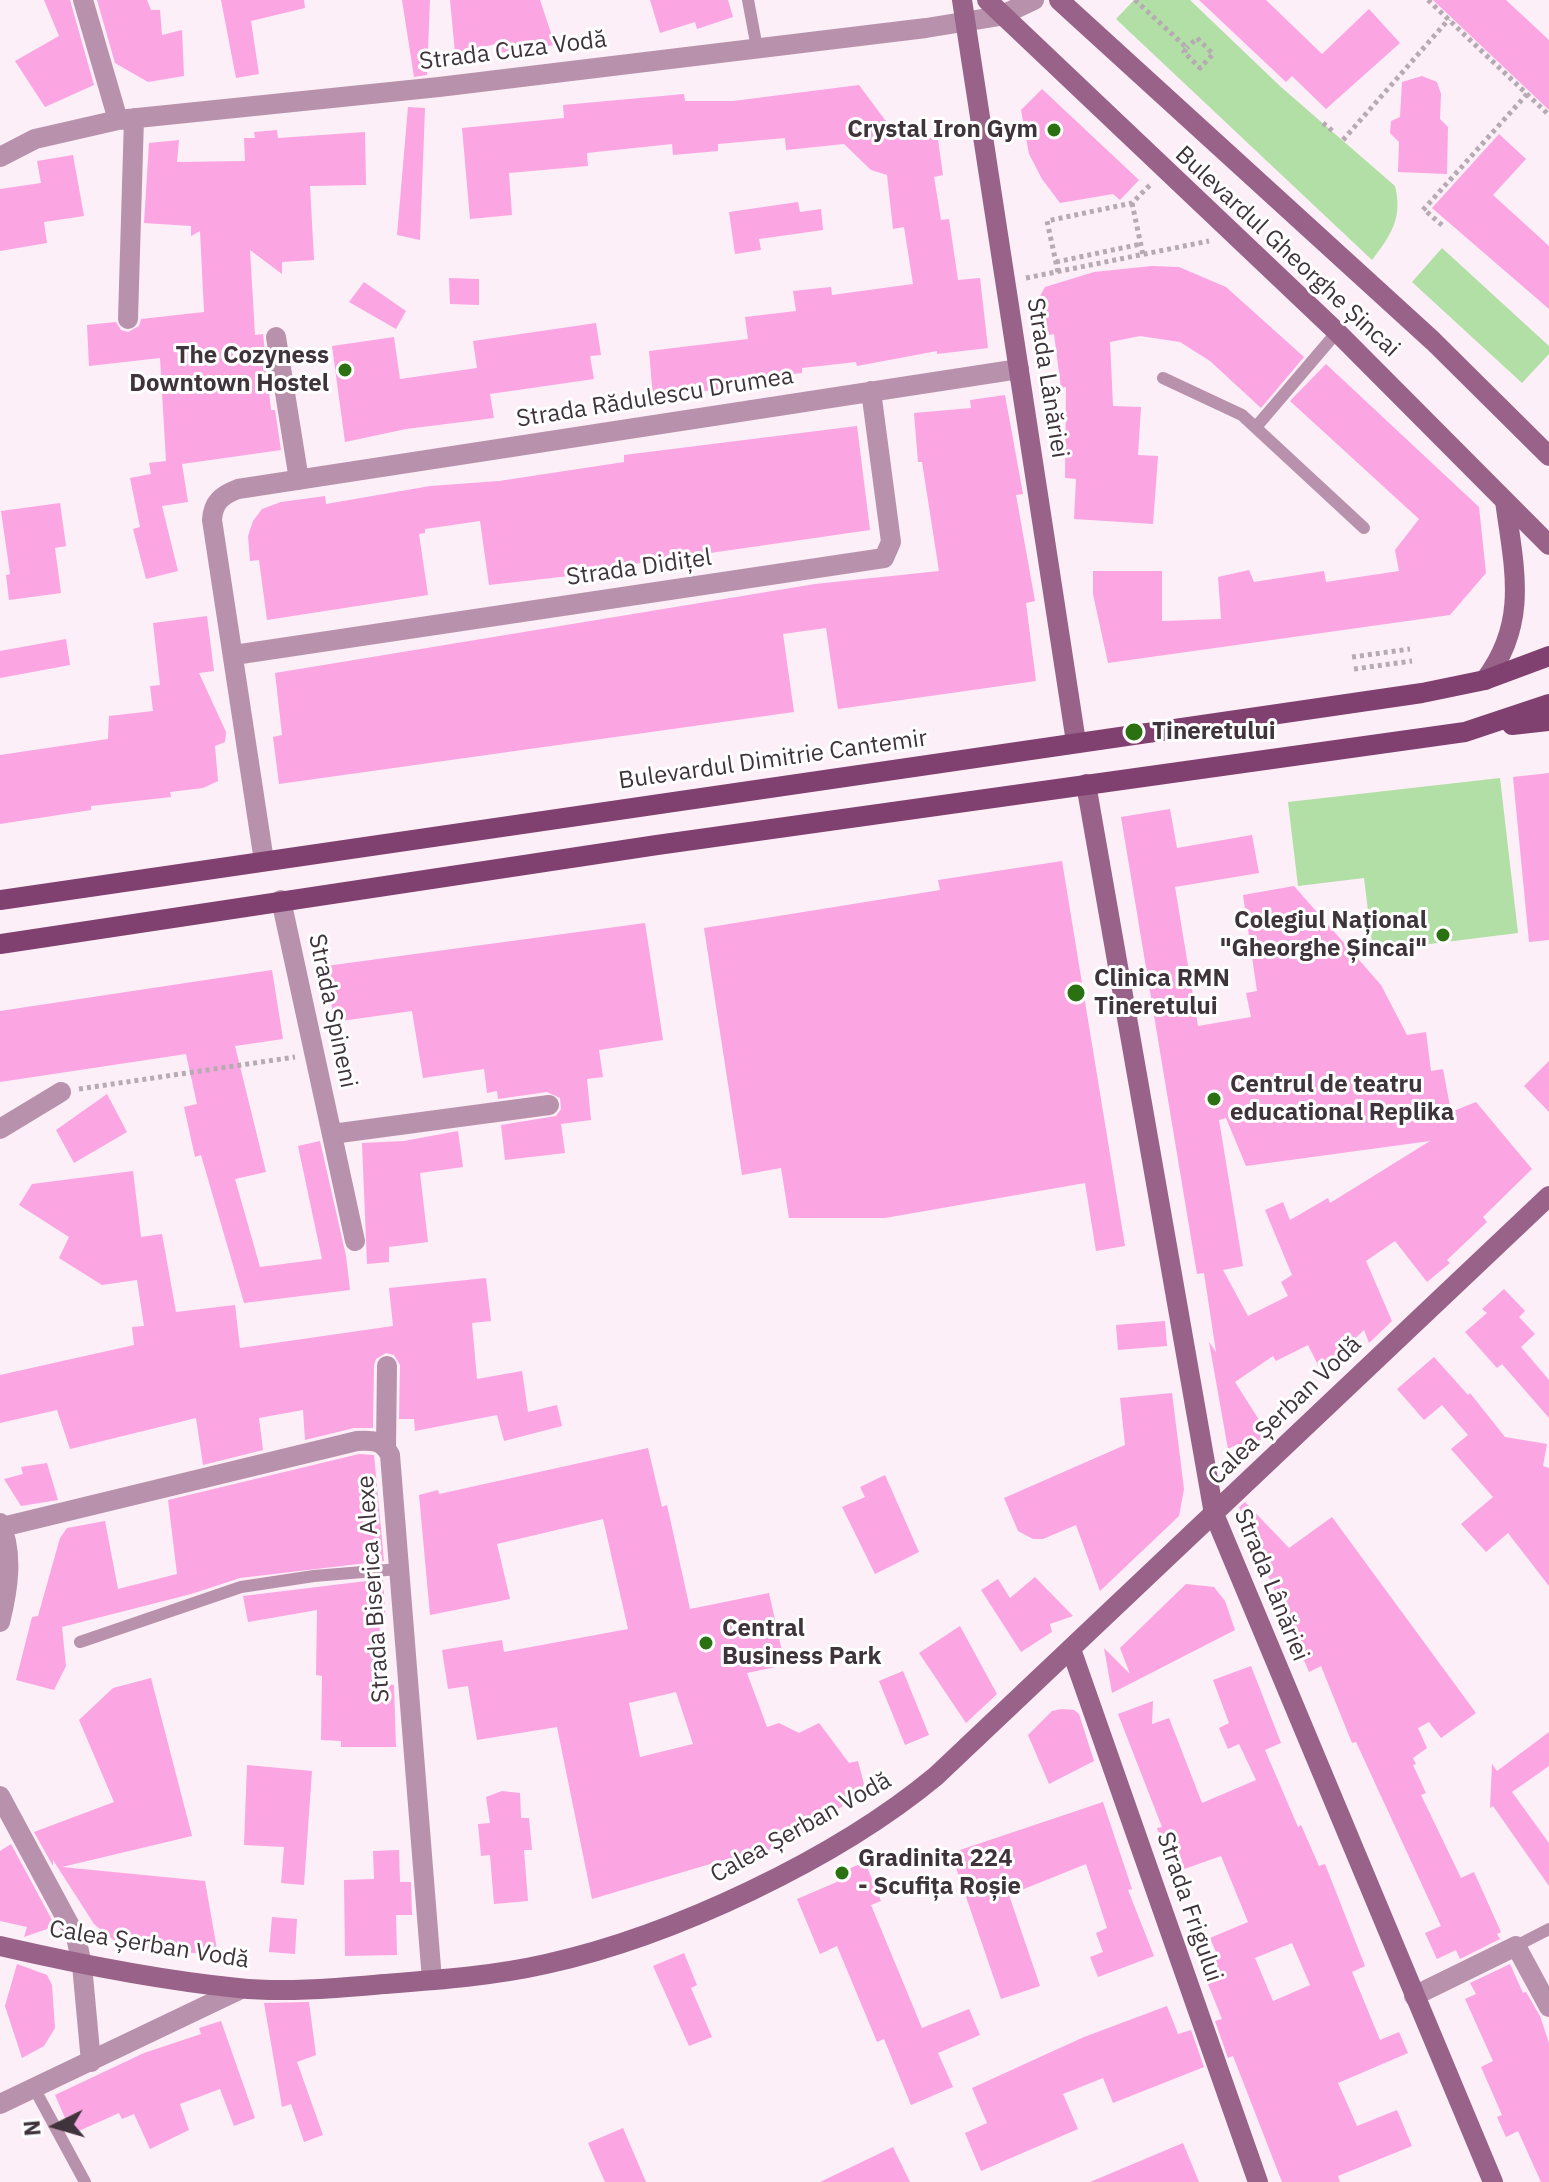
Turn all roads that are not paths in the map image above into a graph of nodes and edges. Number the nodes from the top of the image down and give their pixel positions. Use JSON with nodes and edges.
{"nodes":[{"id":1,"x":83,"y":0,"type":"edge"},
{"id":2,"x":748,"y":0,"type":"edge"},
{"id":3,"x":962,"y":0,"type":"edge"},
{"id":4,"x":1034,"y":0,"type":"edge"},
{"id":5,"x":1059,"y":0,"type":"edge"},
{"id":6,"x":993,"y":8,"type":"edge"},
{"id":7,"x":965,"y":21,"type":"junction"},
{"id":8,"x":757,"y":48,"type":"junction"},
{"id":9,"x":126,"y":119,"type":"junction"},
{"id":10,"x":0,"y":157,"type":"edge"},
{"id":11,"x":128,"y":319,"type":"dead end"},
{"id":12,"x":1337,"y":332,"type":"junction"},
{"id":13,"x":276,"y":337,"type":"dead end"},
{"id":14,"x":1019,"y":369,"type":"junction"},
{"id":15,"x":1163,"y":378,"type":"dead end"},
{"id":16,"x":871,"y":391,"type":"junction"},
{"id":17,"x":1256,"y":427,"type":"junction"},
{"id":18,"x":1545,"y":447,"type":"edge"},
{"id":19,"x":299,"y":480,"type":"junction"},
{"id":20,"x":1505,"y":501,"type":"junction"},
{"id":21,"x":1364,"y":528,"type":"dead end"},
{"id":22,"x":1549,"y":545,"type":"edge"},
{"id":23,"x":234,"y":655,"type":"junction"},
{"id":24,"x":1549,"y":656,"type":"edge"},
{"id":25,"x":1485,"y":680,"type":"junction"},
{"id":26,"x":1549,"y":704,"type":"edge"},
{"id":27,"x":1549,"y":721,"type":"edge"},
{"id":28,"x":1465,"y":732,"type":"junction"},
{"id":29,"x":1076,"y":742,"type":"junction"},
{"id":30,"x":1086,"y":784,"type":"junction"},
{"id":31,"x":264,"y":861,"type":"junction"},
{"id":32,"x":0,"y":900,"type":"edge"},
{"id":33,"x":281,"y":900,"type":"junction"},
{"id":34,"x":0,"y":944,"type":"edge"},
{"id":35,"x":61,"y":1092,"type":"road end"},
{"id":36,"x":549,"y":1105,"type":"dead end"},
{"id":37,"x":0,"y":1129,"type":"edge"},
{"id":38,"x":332,"y":1134,"type":"junction"},
{"id":39,"x":1549,"y":1196,"type":"edge"},
{"id":40,"x":355,"y":1241,"type":"dead end"},
{"id":41,"x":387,"y":1366,"type":"dead end"},
{"id":42,"x":386,"y":1447,"type":"junction"},
{"id":43,"x":1214,"y":1514,"type":"junction"},
{"id":44,"x":1,"y":1525,"type":"edge"},
{"id":45,"x":399,"y":1569,"type":"junction"},
{"id":46,"x":0,"y":1622,"type":"edge"},
{"id":47,"x":80,"y":1642,"type":"dead end"},
{"id":48,"x":1071,"y":1649,"type":"junction"},
{"id":49,"x":0,"y":1796,"type":"edge"},
{"id":50,"x":1549,"y":1929,"type":"edge"},
{"id":51,"x":0,"y":1946,"type":"edge"},
{"id":52,"x":1516,"y":1946,"type":"junction"},
{"id":53,"x":82,"y":1965,"type":"junction"},
{"id":54,"x":432,"y":1980,"type":"junction"},
{"id":55,"x":241,"y":1989,"type":"junction"},
{"id":56,"x":1414,"y":1996,"type":"junction"},
{"id":57,"x":1549,"y":2007,"type":"edge"},
{"id":58,"x":91,"y":2062,"type":"junction"},
{"id":59,"x":34,"y":2088,"type":"junction"},
{"id":60,"x":0,"y":2104,"type":"edge"},
{"id":61,"x":85,"y":2182,"type":"edge"},
{"id":62,"x":1258,"y":2182,"type":"edge"},
{"id":63,"x":1493,"y":2182,"type":"edge"}],
"edges":[{"from":1,"to":9,"type":"street"},
{"from":2,"to":8,"type":"lane"},
{"from":3,"to":7,"type":"street"},
{"from":4,"to":6,"type":"street","name":"Strada Cuza Vodă"},
{"from":5,"to":18,"type":"street","name":"Bulevardul Gheorghe Șincai"},
{"from":6,"to":7,"type":"street","name":"Strada Cuza Vodă"},
{"from":6,"to":12,"type":"street","name":"Bulevardul Gheorghe Șincai"},
{"from":7,"to":8,"type":"street","name":"Strada Cuza Vodă"},
{"from":7,"to":14,"type":"street","name":"Strada Lânăriei"},
{"from":8,"to":9,"type":"street","name":"Strada Cuza Vodă"},
{"from":9,"to":10,"type":"street","name":"Strada Cuza Vodă"},
{"from":9,"to":11,"type":"street"},
{"from":12,"to":17,"type":"lane"},
{"from":12,"to":20,"type":"street","name":"Bulevardul Gheorghe Șincai"},
{"from":13,"to":19,"type":"street"},
{"from":14,"to":16,"type":"street","name":"Strada Rădulescu Drumea"},
{"from":14,"to":29,"type":"street","name":"Strada Lânăriei"},
{"from":15,"to":17,"type":"lane"},
{"from":16,"to":19,"type":"street","name":"Strada Rădulescu Drumea"},
{"from":16,"to":23,"type":"street","name":"Strada Didițel"},
{"from":17,"to":21,"type":"lane"},
{"from":19,"to":23,"type":"street","name":"Strada Rădulescu Drumea"},
{"from":20,"to":22,"type":"street","name":"Bulevardul Gheorghe Șincai"},
{"from":20,"to":25,"type":"street"},
{"from":23,"to":31,"type":"street","name":"Strada Rădulescu Drumea"},
{"from":24,"to":25,"type":"main road","name":"Bulevardul Dimitrie Cantemir"},
{"from":25,"to":29,"type":"main road","name":"Bulevardul Dimitrie Cantemir"},
{"from":26,"to":28,"type":"main road"},
{"from":27,"to":28,"type":"main road"},
{"from":28,"to":30,"type":"main road"},
{"from":29,"to":31,"type":"main road","name":"Bulevardul Dimitrie Cantemir"},
{"from":30,"to":33,"type":"main road"},
{"from":30,"to":43,"type":"street","name":"Strada Lânăriei"},
{"from":31,"to":32,"type":"main road","name":"Bulevardul Dimitrie Cantemir"},
{"from":33,"to":34,"type":"main road"},
{"from":33,"to":38,"type":"street","name":"Strada Spineni"},
{"from":35,"to":37,"type":"street"},
{"from":36,"to":38,"type":"street"},
{"from":38,"to":40,"type":"street","name":"Strada Spineni"},
{"from":39,"to":43,"type":"street","name":"Calea Șerban Vodă"},
{"from":41,"to":42,"type":"street"},
{"from":42,"to":44,"type":"street","name":"Strada Biserica Alexe"},
{"from":42,"to":45,"type":"street","name":"Strada Biserica Alexe"},
{"from":43,"to":48,"type":"street","name":"Calea Șerban Vodă"},
{"from":43,"to":56,"type":"street","name":"Strada Lânăriei"},
{"from":44,"to":46,"type":"street"},
{"from":45,"to":47,"type":"lane"},
{"from":45,"to":54,"type":"street","name":"Strada Biserica Alexe"},
{"from":48,"to":54,"type":"street","name":"Calea Șerban Vodă"},
{"from":48,"to":62,"type":"street","name":"Strada Frigului"},
{"from":49,"to":53,"type":"street"},
{"from":50,"to":52,"type":"lane"},
{"from":51,"to":53,"type":"street","name":"Calea Șerban Vodă"},
{"from":52,"to":56,"type":"street"},
{"from":52,"to":57,"type":"street"},
{"from":53,"to":55,"type":"street","name":"Calea Șerban Vodă"},
{"from":53,"to":58,"type":"street"},
{"from":54,"to":55,"type":"street","name":"Calea Șerban Vodă"},
{"from":55,"to":58,"type":"street"},
{"from":56,"to":63,"type":"street","name":"Strada Lânăriei"},
{"from":58,"to":59,"type":"street"},
{"from":59,"to":60,"type":"street"},
{"from":59,"to":61,"type":"lane"}]}
